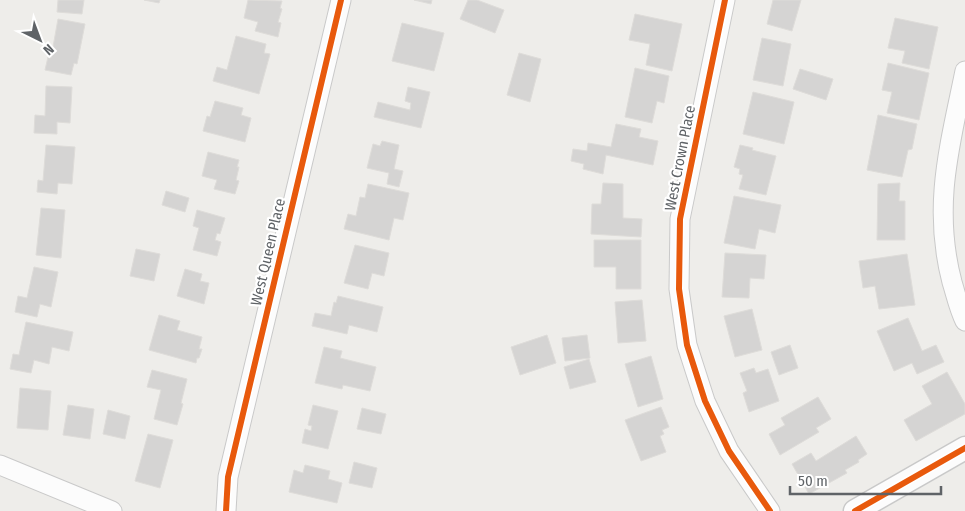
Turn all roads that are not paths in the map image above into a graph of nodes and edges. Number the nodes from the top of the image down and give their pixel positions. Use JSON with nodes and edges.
{"nodes":[{"id":1,"x":341,"y":0,"type":"edge"},
{"id":2,"x":725,"y":0,"type":"edge"},
{"id":3,"x":965,"y":71,"type":"edge"},
{"id":4,"x":965,"y":321,"type":"edge"},
{"id":5,"x":965,"y":448,"type":"edge"},
{"id":6,"x":0,"y":465,"type":"edge"},
{"id":7,"x":112,"y":511,"type":"edge"},
{"id":8,"x":226,"y":511,"type":"edge"},
{"id":9,"x":770,"y":511,"type":"edge"},
{"id":10,"x":855,"y":511,"type":"edge"}],
"edges":[{"from":1,"to":8,"type":"street","name":"West Queen Place"},
{"from":2,"to":9,"type":"street","name":"West Crown Place"},
{"from":3,"to":4,"type":"street"},
{"from":5,"to":10,"type":"street"},
{"from":6,"to":7,"type":"street"}]}
